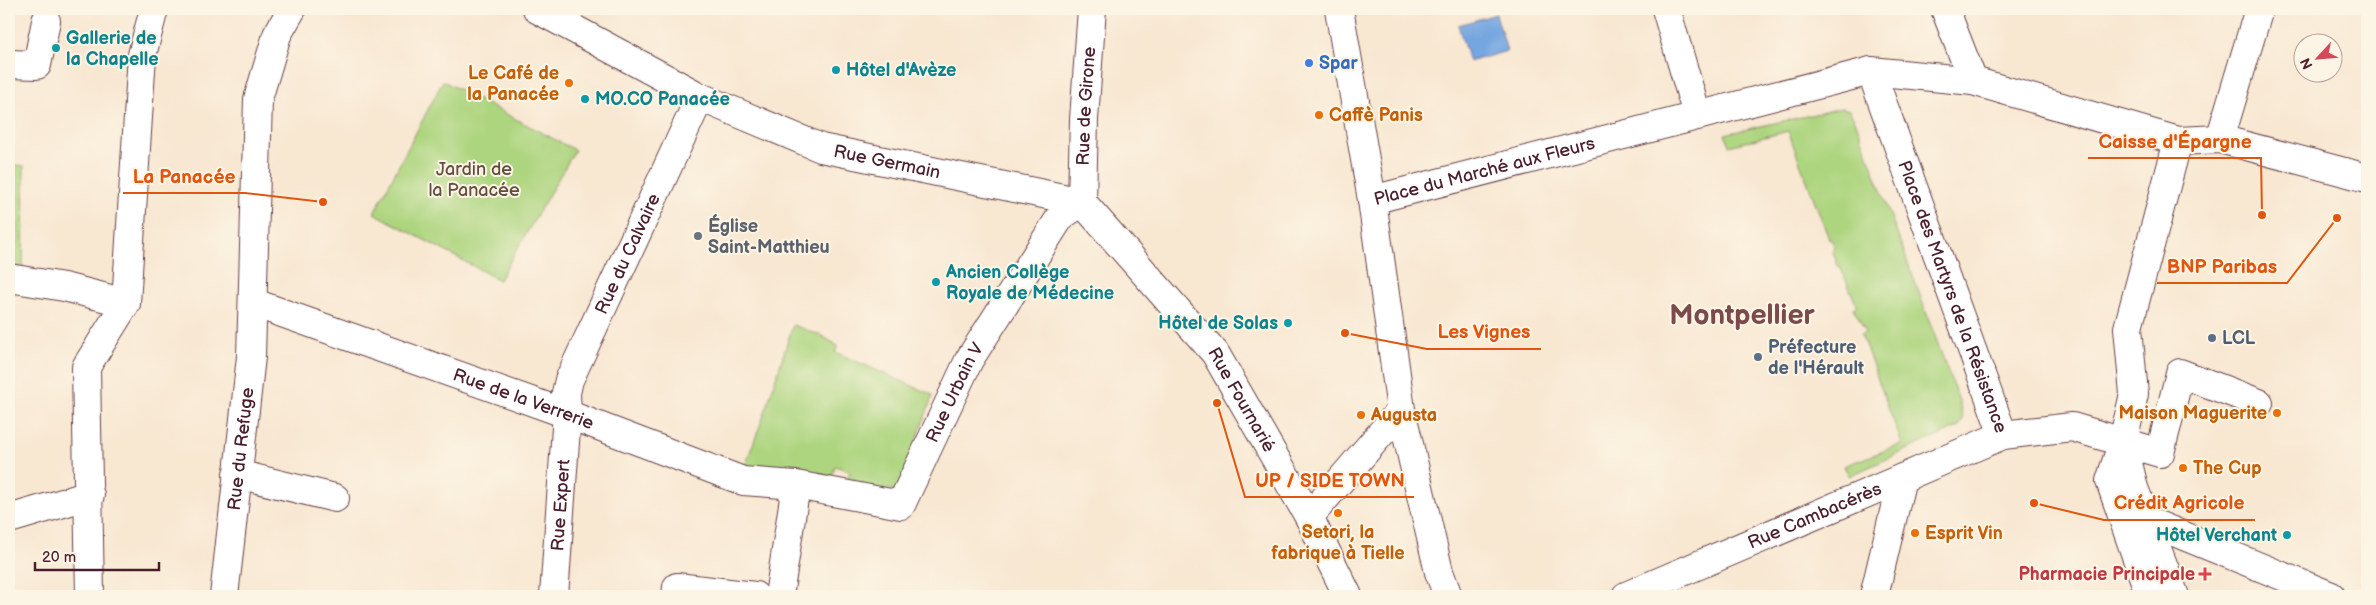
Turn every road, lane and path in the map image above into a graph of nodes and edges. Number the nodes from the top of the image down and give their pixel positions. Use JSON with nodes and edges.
{"nodes":[{"id":1,"x":154,"y":9,"type":"edge"},
{"id":2,"x":292,"y":9,"type":"edge"},
{"id":3,"x":537,"y":9,"type":"edge"},
{"id":4,"x":1092,"y":9,"type":"edge"},
{"id":5,"x":1340,"y":9,"type":"edge"},
{"id":6,"x":1666,"y":9,"type":"edge"},
{"id":7,"x":1945,"y":9,"type":"edge"},
{"id":8,"x":2259,"y":9,"type":"edge"},
{"id":9,"x":46,"y":20,"type":"dead end"},
{"id":10,"x":9,"y":64,"type":"edge"},
{"id":11,"x":1871,"y":71,"type":"junction"},
{"id":12,"x":1973,"y":81,"type":"junction"},
{"id":13,"x":700,"y":97,"type":"junction"},
{"id":14,"x":1698,"y":115,"type":"junction"},
{"id":15,"x":2220,"y":139,"type":"junction"},
{"id":16,"x":2178,"y":141,"type":"junction"},
{"id":17,"x":2367,"y":178,"type":"edge"},
{"id":18,"x":1372,"y":200,"type":"junction"},
{"id":19,"x":1082,"y":202,"type":"junction"},
{"id":20,"x":9,"y":278,"type":"edge"},
{"id":21,"x":126,"y":303,"type":"junction"},
{"id":22,"x":254,"y":303,"type":"junction"},
{"id":23,"x":2259,"y":403,"type":"dead end"},
{"id":24,"x":1401,"y":410,"type":"junction"},
{"id":25,"x":567,"y":414,"type":"junction"},
{"id":26,"x":2002,"y":434,"type":"junction"},
{"id":27,"x":2123,"y":441,"type":"junction"},
{"id":28,"x":237,"y":474,"type":"junction"},
{"id":29,"x":1902,"y":478,"type":"junction"},
{"id":30,"x":796,"y":485,"type":"junction"},
{"id":31,"x":90,"y":495,"type":"junction"},
{"id":32,"x":335,"y":498,"type":"dead end"},
{"id":33,"x":1309,"y":517,"type":"junction"},
{"id":34,"x":9,"y":519,"type":"edge"},
{"id":35,"x":2145,"y":520,"type":"junction"},
{"id":36,"x":1882,"y":594,"type":"edge"},
{"id":37,"x":90,"y":596,"type":"edge"},
{"id":38,"x":224,"y":596,"type":"edge"},
{"id":39,"x":554,"y":596,"type":"edge"},
{"id":40,"x":676,"y":596,"type":"edge"},
{"id":41,"x":755,"y":596,"type":"edge"},
{"id":42,"x":779,"y":596,"type":"edge"},
{"id":43,"x":1348,"y":596,"type":"edge"},
{"id":44,"x":1448,"y":596,"type":"edge"},
{"id":45,"x":1626,"y":596,"type":"edge"},
{"id":46,"x":2150,"y":596,"type":"edge"},
{"id":47,"x":2175,"y":596,"type":"edge"},
{"id":48,"x":2332,"y":596,"type":"edge"}],
"edges":[{"from":1,"to":21,"type":"street"},
{"from":2,"to":22,"type":"street","name":"Rue du Refuge"},
{"from":3,"to":13,"type":"street","name":"Rue Germain"},
{"from":4,"to":19,"type":"street","name":"Rue de Girone"},
{"from":5,"to":18,"type":"street","name":"Place du Marché aux Fleurs"},
{"from":6,"to":14,"type":"street"},
{"from":7,"to":12,"type":"street"},
{"from":8,"to":15,"type":"street"},
{"from":9,"to":10,"type":"street"},
{"from":11,"to":12,"type":"street","name":"Place du Marché aux Fleurs"},
{"from":11,"to":14,"type":"street","name":"Place du Marché aux Fleurs"},
{"from":11,"to":26,"type":"street","name":"Place des Martyrs de la Résistance"},
{"from":12,"to":16,"type":"street"},
{"from":13,"to":19,"type":"street","name":"Rue Germain"},
{"from":13,"to":25,"type":"street","name":"Rue du Calvaire"},
{"from":14,"to":18,"type":"street","name":"Place du Marché aux Fleurs"},
{"from":15,"to":16,"type":"street"},
{"from":15,"to":17,"type":"street"},
{"from":16,"to":27,"type":"street"},
{"from":18,"to":24,"type":"street"},
{"from":19,"to":30,"type":"street","name":"Rue Urbain V"},
{"from":19,"to":33,"type":"street","name":"Rue Fournarié"},
{"from":20,"to":21,"type":"street"},
{"from":21,"to":31,"type":"street"},
{"from":22,"to":25,"type":"street","name":"Rue de la Verrerie"},
{"from":22,"to":28,"type":"street","name":"Rue du Refuge"},
{"from":23,"to":27,"type":"street","name":"Place des Martyrs de la Résistance"},
{"from":24,"to":33,"type":"street"},
{"from":24,"to":44,"type":"street"},
{"from":25,"to":30,"type":"street","name":"Rue de la Verrerie"},
{"from":25,"to":39,"type":"street","name":"Rue Expert"},
{"from":26,"to":27,"type":"street","name":"Place des Martyrs de la Résistance"},
{"from":26,"to":29,"type":"street","name":"Rue Cambacérès"},
{"from":27,"to":35,"type":"street"},
{"from":27,"to":46,"type":"street"},
{"from":28,"to":32,"type":"street"},
{"from":28,"to":38,"type":"street","name":"Rue du Refuge"},
{"from":29,"to":36,"type":"street"},
{"from":29,"to":45,"type":"street","name":"Rue Cambacérès"},
{"from":30,"to":42,"type":"street"},
{"from":31,"to":34,"type":"street"},
{"from":31,"to":37,"type":"street"},
{"from":33,"to":43,"type":"street","name":"Rue Fournarié"},
{"from":35,"to":47,"type":"street"},
{"from":35,"to":48,"type":"street"},
{"from":40,"to":41,"type":"street"}]}
